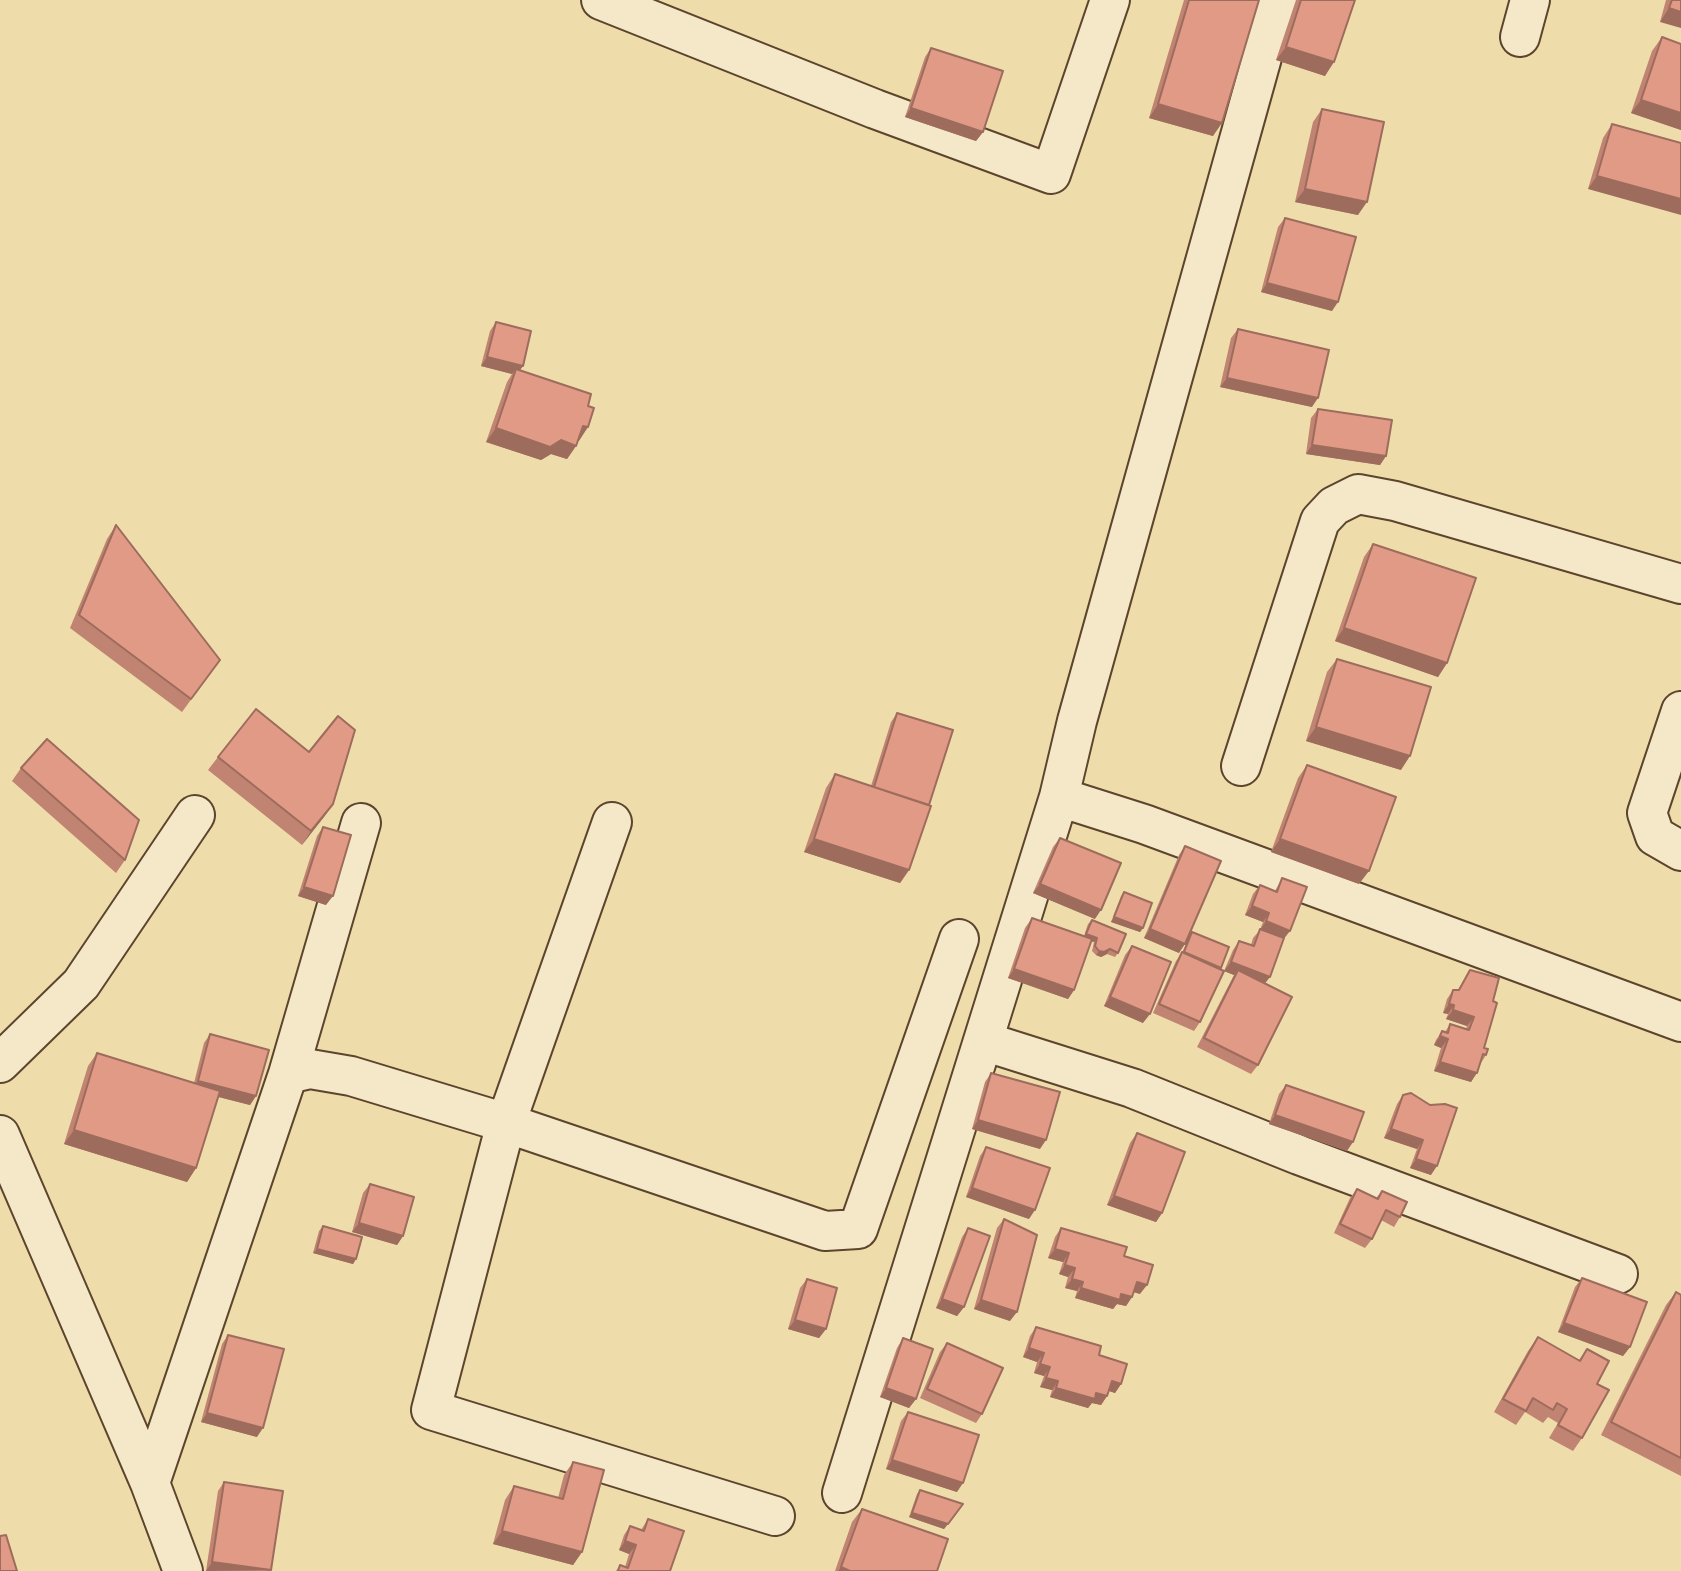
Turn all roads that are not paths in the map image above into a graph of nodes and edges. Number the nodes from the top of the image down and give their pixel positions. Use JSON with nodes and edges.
{"nodes":[{"id":1,"x":601,"y":0,"type":"edge"},
{"id":2,"x":1110,"y":0,"type":"edge"},
{"id":3,"x":1278,"y":0,"type":"edge"},
{"id":4,"x":1530,"y":0,"type":"edge"},
{"id":5,"x":1520,"y":37,"type":"dead end"},
{"id":6,"x":1681,"y":584,"type":"edge"},
{"id":7,"x":1681,"y":711,"type":"edge"},
{"id":8,"x":1241,"y":766,"type":"dead end"},
{"id":9,"x":1059,"y":797,"type":"junction"},
{"id":10,"x":195,"y":815,"type":"dead end"},
{"id":11,"x":612,"y":822,"type":"dead end"},
{"id":12,"x":361,"y":823,"type":"dead end"},
{"id":13,"x":1681,"y":851,"type":"edge"},
{"id":14,"x":959,"y":939,"type":"dead end"},
{"id":15,"x":1681,"y":1022,"type":"edge"},
{"id":16,"x":983,"y":1041,"type":"junction"},
{"id":17,"x":0,"y":1063,"type":"edge"},
{"id":18,"x":288,"y":1074,"type":"junction"},
{"id":19,"x":506,"y":1123,"type":"junction"},
{"id":20,"x":0,"y":1135,"type":"edge"},
{"id":21,"x":1618,"y":1274,"type":"dead end"},
{"id":22,"x":150,"y":1483,"type":"junction"},
{"id":23,"x":842,"y":1493,"type":"dead end"},
{"id":24,"x":775,"y":1516,"type":"dead end"},
{"id":25,"x":183,"y":1571,"type":"edge"}],
"edges":[{"from":1,"to":2,"type":"street"},
{"from":3,"to":9,"type":"street"},
{"from":4,"to":5,"type":"street"},
{"from":6,"to":8,"type":"street"},
{"from":7,"to":13,"type":"street"},
{"from":9,"to":15,"type":"street"},
{"from":9,"to":16,"type":"street"},
{"from":10,"to":17,"type":"street"},
{"from":11,"to":19,"type":"street"},
{"from":12,"to":18,"type":"street"},
{"from":14,"to":19,"type":"street"},
{"from":16,"to":21,"type":"street"},
{"from":16,"to":23,"type":"street"},
{"from":18,"to":19,"type":"street"},
{"from":18,"to":22,"type":"street"},
{"from":19,"to":24,"type":"street"},
{"from":20,"to":22,"type":"street"},
{"from":22,"to":25,"type":"street"}]}
